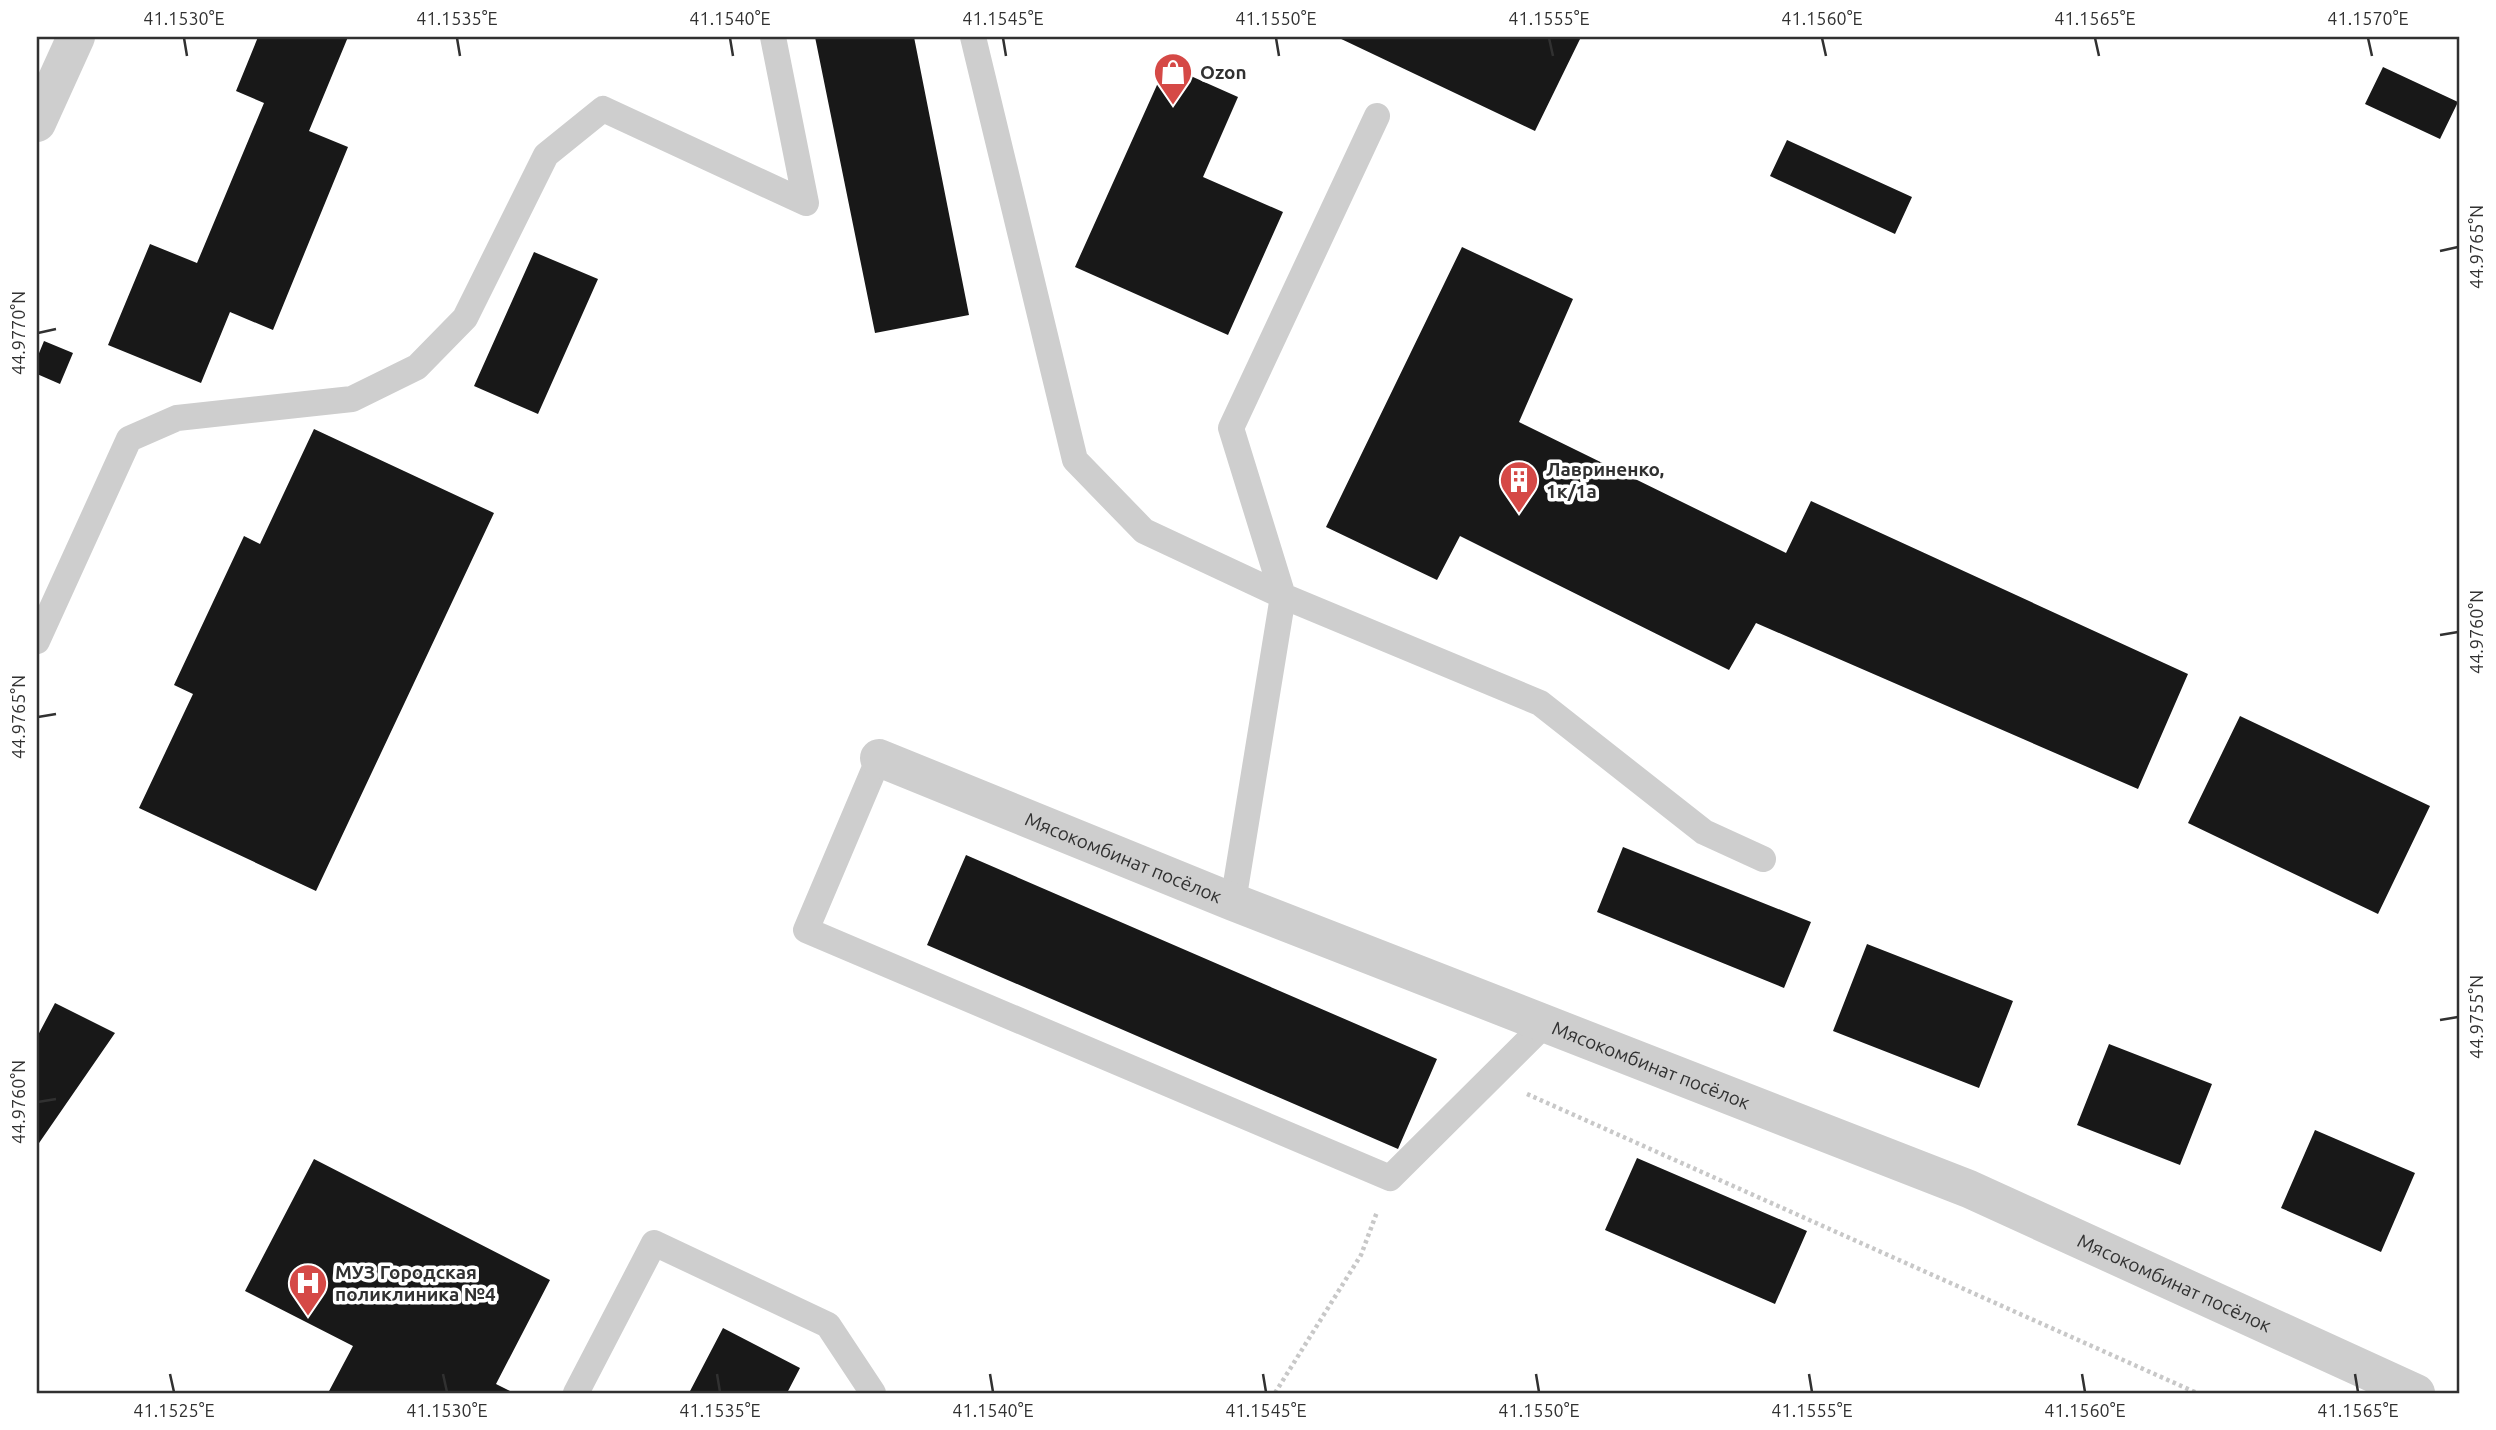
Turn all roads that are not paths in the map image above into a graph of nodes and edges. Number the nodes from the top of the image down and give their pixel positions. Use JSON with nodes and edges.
{"nodes":[{"id":1,"x":76,"y":37,"type":"edge"},
{"id":2,"x":773,"y":37,"type":"edge"},
{"id":3,"x":973,"y":37,"type":"edge"},
{"id":4,"x":1377,"y":116,"type":"dead end"},
{"id":5,"x":37,"y":123,"type":"edge"},
{"id":6,"x":1283,"y":596,"type":"junction"},
{"id":7,"x":37,"y":641,"type":"edge"},
{"id":8,"x":879,"y":758,"type":"joint"},
{"id":9,"x":1763,"y":859,"type":"dead end"},
{"id":10,"x":1233,"y":902,"type":"junction"},
{"id":11,"x":1546,"y":1023,"type":"junction"},
{"id":12,"x":576,"y":1393,"type":"edge"},
{"id":13,"x":873,"y":1393,"type":"edge"},
{"id":14,"x":2416,"y":1393,"type":"edge"}],
"edges":[{"from":1,"to":5,"type":"street"},
{"from":2,"to":7,"type":"lane"},
{"from":3,"to":6,"type":"lane"},
{"from":4,"to":6,"type":"lane"},
{"from":6,"to":9,"type":"lane"},
{"from":6,"to":10,"type":"lane"},
{"from":8,"to":10,"type":"street","name":"Мясокомбинат посёлок"},
{"from":8,"to":11,"type":"lane"},
{"from":10,"to":11,"type":"street","name":"Мясокомбинат посёлок"},
{"from":11,"to":14,"type":"street","name":"Мясокомбинат посёлок"},
{"from":12,"to":13,"type":"lane"}]}
